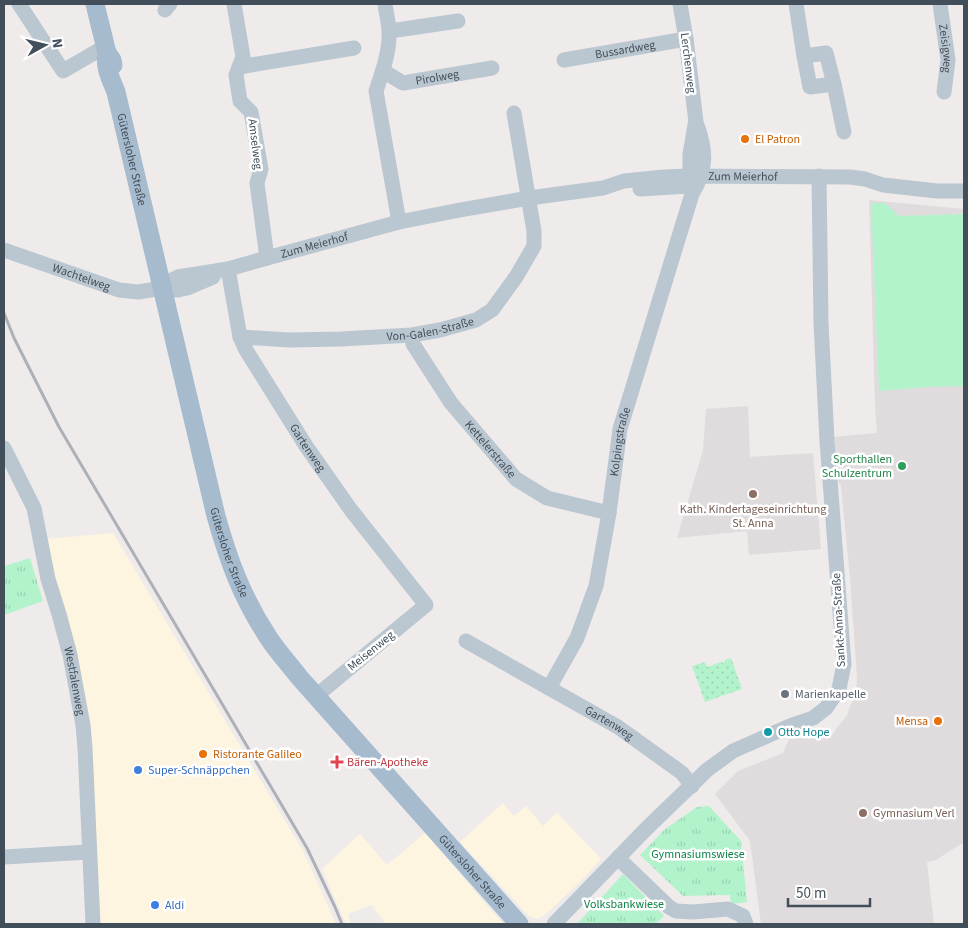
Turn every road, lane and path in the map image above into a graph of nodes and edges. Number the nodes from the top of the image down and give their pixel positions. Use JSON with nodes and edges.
{"nodes":[{"id":1,"x":19,"y":4,"type":"edge"},
{"id":2,"x":95,"y":4,"type":"edge"},
{"id":3,"x":234,"y":4,"type":"edge"},
{"id":4,"x":385,"y":4,"type":"edge"},
{"id":5,"x":680,"y":4,"type":"edge"},
{"id":6,"x":796,"y":4,"type":"edge"},
{"id":7,"x":940,"y":4,"type":"edge"},
{"id":8,"x":458,"y":21,"type":"dead end"},
{"id":9,"x":390,"y":31,"type":"junction"},
{"id":10,"x":686,"y":39,"type":"junction"},
{"id":11,"x":354,"y":48,"type":"dead end"},
{"id":12,"x":106,"y":49,"type":"junction"},
{"id":13,"x":804,"y":56,"type":"junction"},
{"id":14,"x":564,"y":60,"type":"dead end"},
{"id":15,"x":239,"y":66,"type":"junction"},
{"id":16,"x":492,"y":68,"type":"dead end"},
{"id":17,"x":383,"y":71,"type":"junction"},
{"id":18,"x":834,"y":84,"type":"junction"},
{"id":19,"x":944,"y":92,"type":"dead end"},
{"id":20,"x":514,"y":112,"type":"dead end"},
{"id":21,"x":844,"y":132,"type":"dead end"},
{"id":22,"x":819,"y":181,"type":"junction"},
{"id":23,"x":694,"y":184,"type":"junction"},
{"id":24,"x":937,"y":191,"type":"junction"},
{"id":25,"x":964,"y":191,"type":"edge"},
{"id":26,"x":528,"y":198,"type":"junction"},
{"id":27,"x":964,"y":199,"type":"edge"},
{"id":28,"x":399,"y":222,"type":"junction"},
{"id":29,"x":4,"y":250,"type":"edge"},
{"id":30,"x":267,"y":258,"type":"junction"},
{"id":31,"x":228,"y":269,"type":"junction"},
{"id":32,"x":162,"y":288,"type":"junction"},
{"id":33,"x":412,"y":335,"type":"junction"},
{"id":34,"x":240,"y":337,"type":"junction"},
{"id":35,"x":4,"y":448,"type":"edge"},
{"id":36,"x":609,"y":513,"type":"junction"},
{"id":37,"x":426,"y":605,"type":"joint"},
{"id":38,"x":466,"y":640,"type":"dead end"},
{"id":39,"x":549,"y":688,"type":"junction"},
{"id":40,"x":316,"y":696,"type":"junction"},
{"id":41,"x":692,"y":786,"type":"junction"},
{"id":42,"x":89,"y":852,"type":"junction"},
{"id":43,"x":4,"y":857,"type":"edge"},
{"id":44,"x":618,"y":858,"type":"junction"},
{"id":45,"x":93,"y":924,"type":"edge"},
{"id":46,"x":519,"y":924,"type":"edge"},
{"id":47,"x":554,"y":924,"type":"edge"},
{"id":48,"x":746,"y":924,"type":"edge"}],
"edges":[{"from":1,"to":12,"type":"street"},
{"from":2,"to":12,"type":"main road","name":"Gütersloher Straße"},
{"from":3,"to":15,"type":"street","name":"Amselweg"},
{"from":4,"to":9,"type":"street"},
{"from":5,"to":10,"type":"street","name":"Lerchenweg"},
{"from":6,"to":13,"type":"street"},
{"from":7,"to":19,"type":"street","name":"Zeisigweg"},
{"from":8,"to":9,"type":"street"},
{"from":9,"to":17,"type":"street"},
{"from":10,"to":14,"type":"street","name":"Bussardweg"},
{"from":10,"to":23,"type":"street","name":"Lerchenweg"},
{"from":11,"to":15,"type":"street"},
{"from":12,"to":32,"type":"main road","name":"Gütersloher Straße"},
{"from":13,"to":18,"type":"street"},
{"from":13,"to":18,"type":"street"},
{"from":15,"to":30,"type":"street","name":"Amselweg"},
{"from":16,"to":17,"type":"street","name":"Pirolweg"},
{"from":17,"to":28,"type":"street"},
{"from":18,"to":21,"type":"street"},
{"from":20,"to":26,"type":"street"},
{"from":22,"to":23,"type":"street","name":"Zum Meierhof"},
{"from":22,"to":24,"type":"street","name":"Zum Meierhof"},
{"from":22,"to":41,"type":"street","name":"Sankt-Anna-Straße"},
{"from":23,"to":26,"type":"street","name":"Zum Meierhof"},
{"from":23,"to":36,"type":"street","name":"Kolpingstraße"},
{"from":24,"to":25,"type":"street","name":"Zum Meierhof"},
{"from":24,"to":27,"type":"street","name":"Zum Meierhof"},
{"from":26,"to":28,"type":"street","name":"Zum Meierhof"},
{"from":26,"to":33,"type":"street","name":"Von-Galen-Straße"},
{"from":28,"to":30,"type":"street","name":"Zum Meierhof"},
{"from":29,"to":32,"type":"street","name":"Wachtelweg"},
{"from":30,"to":31,"type":"street","name":"Zum Meierhof"},
{"from":31,"to":32,"type":"street","name":"Zum Meierhof"},
{"from":31,"to":34,"type":"street","name":"Gartenweg"},
{"from":32,"to":40,"type":"main road","name":"Gütersloher Straße"},
{"from":33,"to":34,"type":"street","name":"Von-Galen-Straße"},
{"from":33,"to":36,"type":"street","name":"Kettelerstraße"},
{"from":34,"to":37,"type":"street","name":"Gartenweg"},
{"from":35,"to":42,"type":"street","name":"Westfalenweg"},
{"from":36,"to":39,"type":"street","name":"Kolpingstraße"},
{"from":37,"to":40,"type":"street","name":"Meisenweg"},
{"from":38,"to":39,"type":"street","name":"Gartenweg"},
{"from":39,"to":41,"type":"street","name":"Gartenweg"},
{"from":40,"to":46,"type":"main road","name":"Gütersloher Straße"},
{"from":41,"to":44,"type":"street","name":"Sankt-Anna-Straße"},
{"from":42,"to":43,"type":"street"},
{"from":42,"to":45,"type":"street","name":"Westfalenweg"},
{"from":44,"to":47,"type":"street","name":"Sankt-Anna-Straße"},
{"from":44,"to":48,"type":"street"}]}
